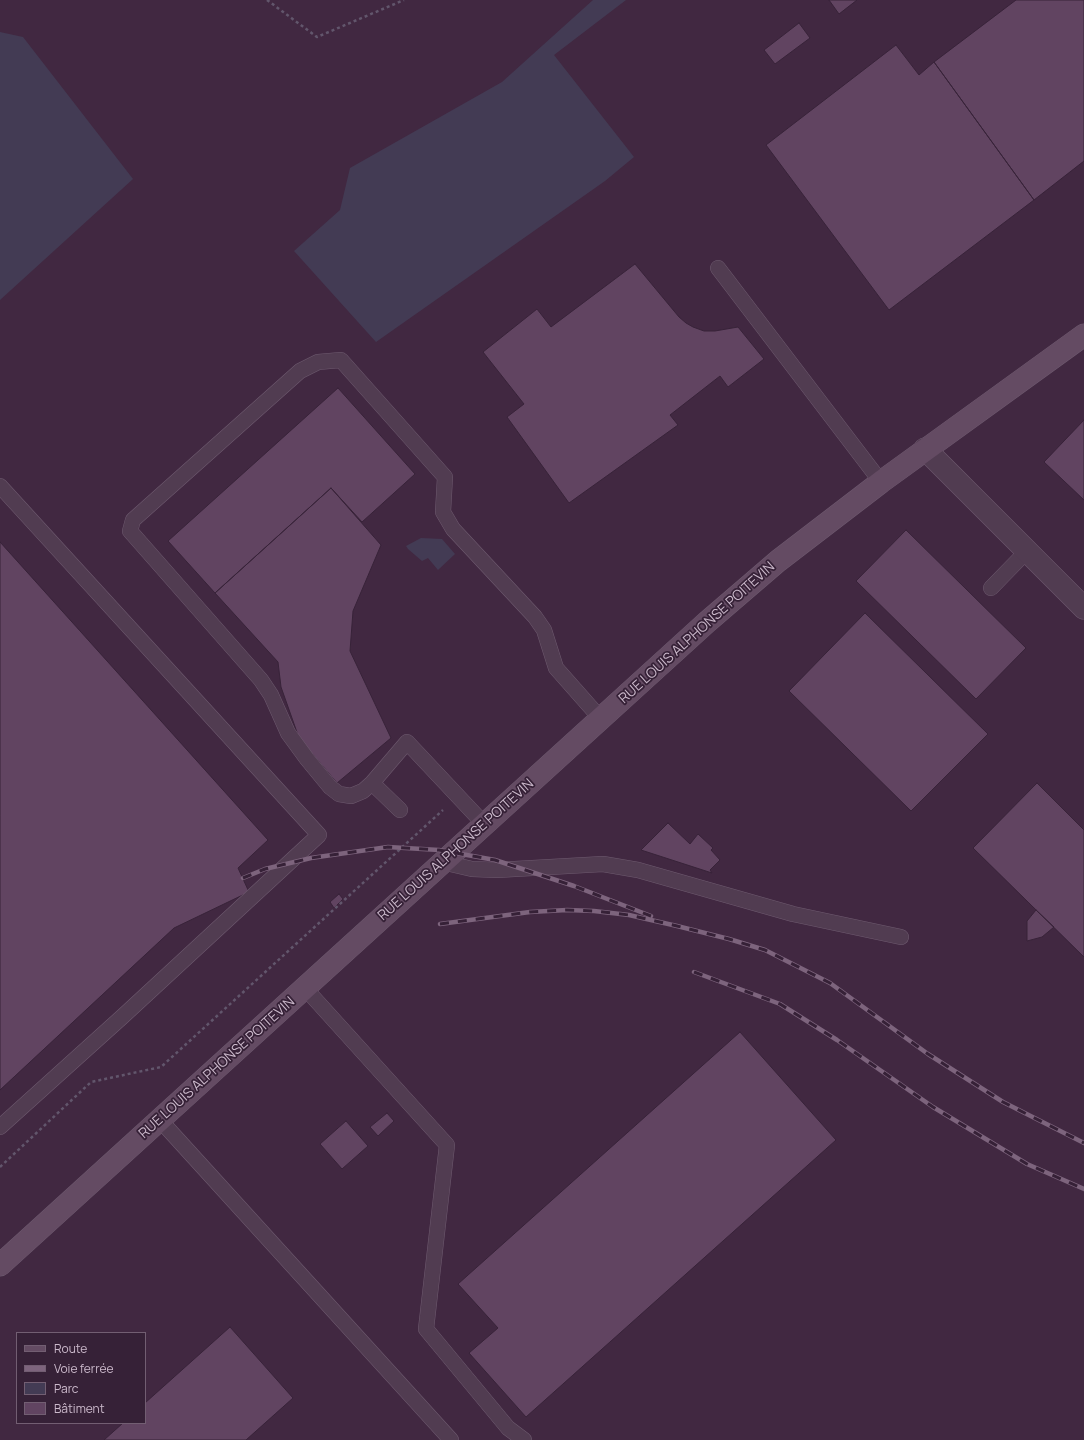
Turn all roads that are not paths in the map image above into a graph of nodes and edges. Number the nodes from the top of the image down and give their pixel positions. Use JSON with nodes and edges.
{"nodes":[{"id":1,"x":718,"y":268,"type":"dead end"},
{"id":2,"x":1084,"y":335,"type":"edge"},
{"id":3,"x":925,"y":449,"type":"junction"},
{"id":4,"x":881,"y":482,"type":"junction"},
{"id":5,"x":0,"y":486,"type":"edge"},
{"id":6,"x":1027,"y":551,"type":"junction"},
{"id":7,"x":991,"y":588,"type":"dead end"},
{"id":8,"x":1084,"y":608,"type":"edge"},
{"id":9,"x":601,"y":719,"type":"junction"},
{"id":10,"x":372,"y":783,"type":"junction"},
{"id":11,"x":400,"y":810,"type":"dead end"},
{"id":12,"x":485,"y":825,"type":"junction"},
{"id":13,"x":442,"y":862,"type":"junction"},
{"id":14,"x":901,"y":937,"type":"dead end"},
{"id":15,"x":304,"y":987,"type":"junction"},
{"id":16,"x":160,"y":1120,"type":"junction"},
{"id":17,"x":0,"y":1127,"type":"edge"},
{"id":18,"x":0,"y":1265,"type":"edge"},
{"id":19,"x":451,"y":1440,"type":"edge"},
{"id":20,"x":524,"y":1440,"type":"edge"}],
"edges":[{"from":1,"to":4,"type":"lane"},
{"from":2,"to":3,"type":"street","name":"RUE LOUIS ALPHONSE POITEVIN"},
{"from":3,"to":4,"type":"street","name":"RUE LOUIS ALPHONSE POITEVIN"},
{"from":3,"to":6,"type":"street"},
{"from":4,"to":9,"type":"street","name":"RUE LOUIS ALPHONSE POITEVIN"},
{"from":5,"to":17,"type":"lane"},
{"from":6,"to":7,"type":"lane"},
{"from":6,"to":8,"type":"street"},
{"from":9,"to":10,"type":"lane"},
{"from":9,"to":12,"type":"street","name":"RUE LOUIS ALPHONSE POITEVIN"},
{"from":10,"to":11,"type":"lane"},
{"from":10,"to":12,"type":"lane"},
{"from":12,"to":13,"type":"street","name":"RUE LOUIS ALPHONSE POITEVIN"},
{"from":13,"to":14,"type":"lane"},
{"from":13,"to":15,"type":"street","name":"RUE LOUIS ALPHONSE POITEVIN"},
{"from":15,"to":16,"type":"street","name":"RUE LOUIS ALPHONSE POITEVIN"},
{"from":15,"to":20,"type":"lane"},
{"from":16,"to":18,"type":"street","name":"RUE LOUIS ALPHONSE POITEVIN"},
{"from":16,"to":19,"type":"lane"}]}
